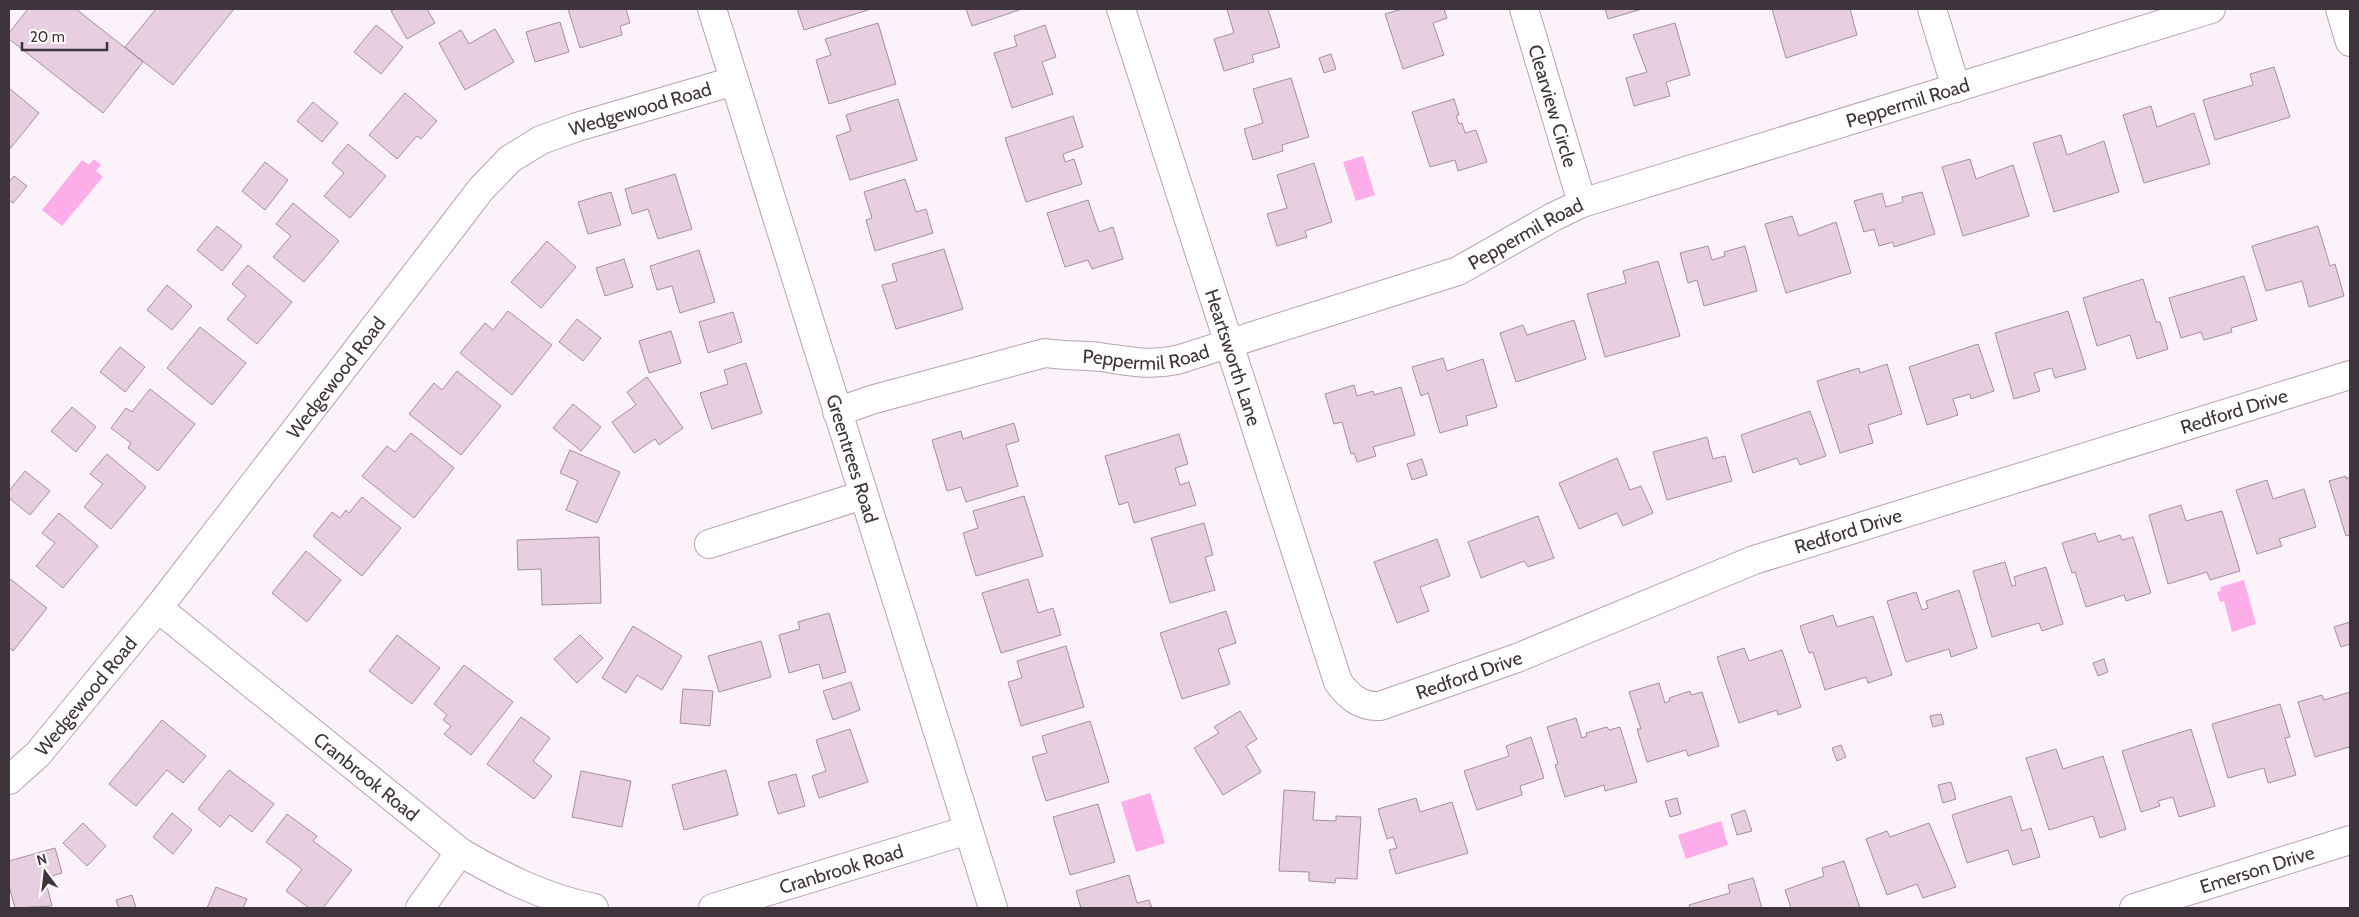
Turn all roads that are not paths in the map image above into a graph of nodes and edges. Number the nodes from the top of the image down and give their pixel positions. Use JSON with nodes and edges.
{"nodes":[{"id":1,"x":712,"y":9,"type":"edge"},
{"id":2,"x":1121,"y":9,"type":"edge"},
{"id":3,"x":1524,"y":9,"type":"edge"},
{"id":4,"x":1932,"y":9,"type":"edge"},
{"id":5,"x":2211,"y":9,"type":"edge"},
{"id":6,"x":2340,"y":9,"type":"edge"},
{"id":7,"x":2350,"y":42,"type":"edge"},
{"id":8,"x":734,"y":81,"type":"junction"},
{"id":9,"x":1956,"y":88,"type":"junction"},
{"id":10,"x":1582,"y":203,"type":"junction"},
{"id":11,"x":1229,"y":343,"type":"junction"},
{"id":12,"x":2350,"y":375,"type":"edge"},
{"id":13,"x":837,"y":412,"type":"junction"},
{"id":14,"x":863,"y":495,"type":"junction"},
{"id":15,"x":709,"y":544,"type":"dead end"},
{"id":16,"x":158,"y":608,"type":"junction"},
{"id":17,"x":1356,"y":701,"type":"joint"},
{"id":18,"x":9,"y":780,"type":"edge"},
{"id":19,"x":968,"y":830,"type":"junction"},
{"id":20,"x":2350,"y":840,"type":"edge"},
{"id":21,"x":460,"y":852,"type":"junction"},
{"id":22,"x":420,"y":908,"type":"edge"},
{"id":23,"x":594,"y":908,"type":"edge"},
{"id":24,"x":713,"y":908,"type":"edge"},
{"id":25,"x":993,"y":908,"type":"edge"},
{"id":26,"x":2134,"y":908,"type":"edge"}],
"edges":[{"from":1,"to":8,"type":"street","name":"Greentrees Road"},
{"from":2,"to":11,"type":"street","name":"Heartsworth Lane"},
{"from":3,"to":10,"type":"street","name":"Clearview Circle"},
{"from":4,"to":9,"type":"street"},
{"from":5,"to":9,"type":"street","name":"Peppermil Road"},
{"from":6,"to":7,"type":"street"},
{"from":8,"to":13,"type":"street","name":"Greentrees Road"},
{"from":8,"to":16,"type":"street","name":"Wedgewood Road"},
{"from":9,"to":10,"type":"street","name":"Peppermil Road"},
{"from":10,"to":11,"type":"street","name":"Peppermil Road"},
{"from":11,"to":13,"type":"street","name":"Peppermil Road"},
{"from":11,"to":17,"type":"street","name":"Heartsworth Lane"},
{"from":12,"to":17,"type":"street","name":"Redford Drive"},
{"from":13,"to":14,"type":"street","name":"Greentrees Road"},
{"from":14,"to":15,"type":"street"},
{"from":14,"to":19,"type":"street","name":"Greentrees Road"},
{"from":16,"to":18,"type":"street","name":"Wedgewood Road"},
{"from":16,"to":21,"type":"street","name":"Cranbrook Road"},
{"from":19,"to":24,"type":"street","name":"Cranbrook Road"},
{"from":19,"to":25,"type":"street","name":"Greentrees Road"},
{"from":20,"to":26,"type":"street","name":"Emerson Drive"},
{"from":21,"to":22,"type":"street"},
{"from":21,"to":23,"type":"street","name":"Cranbrook Road"}]}
